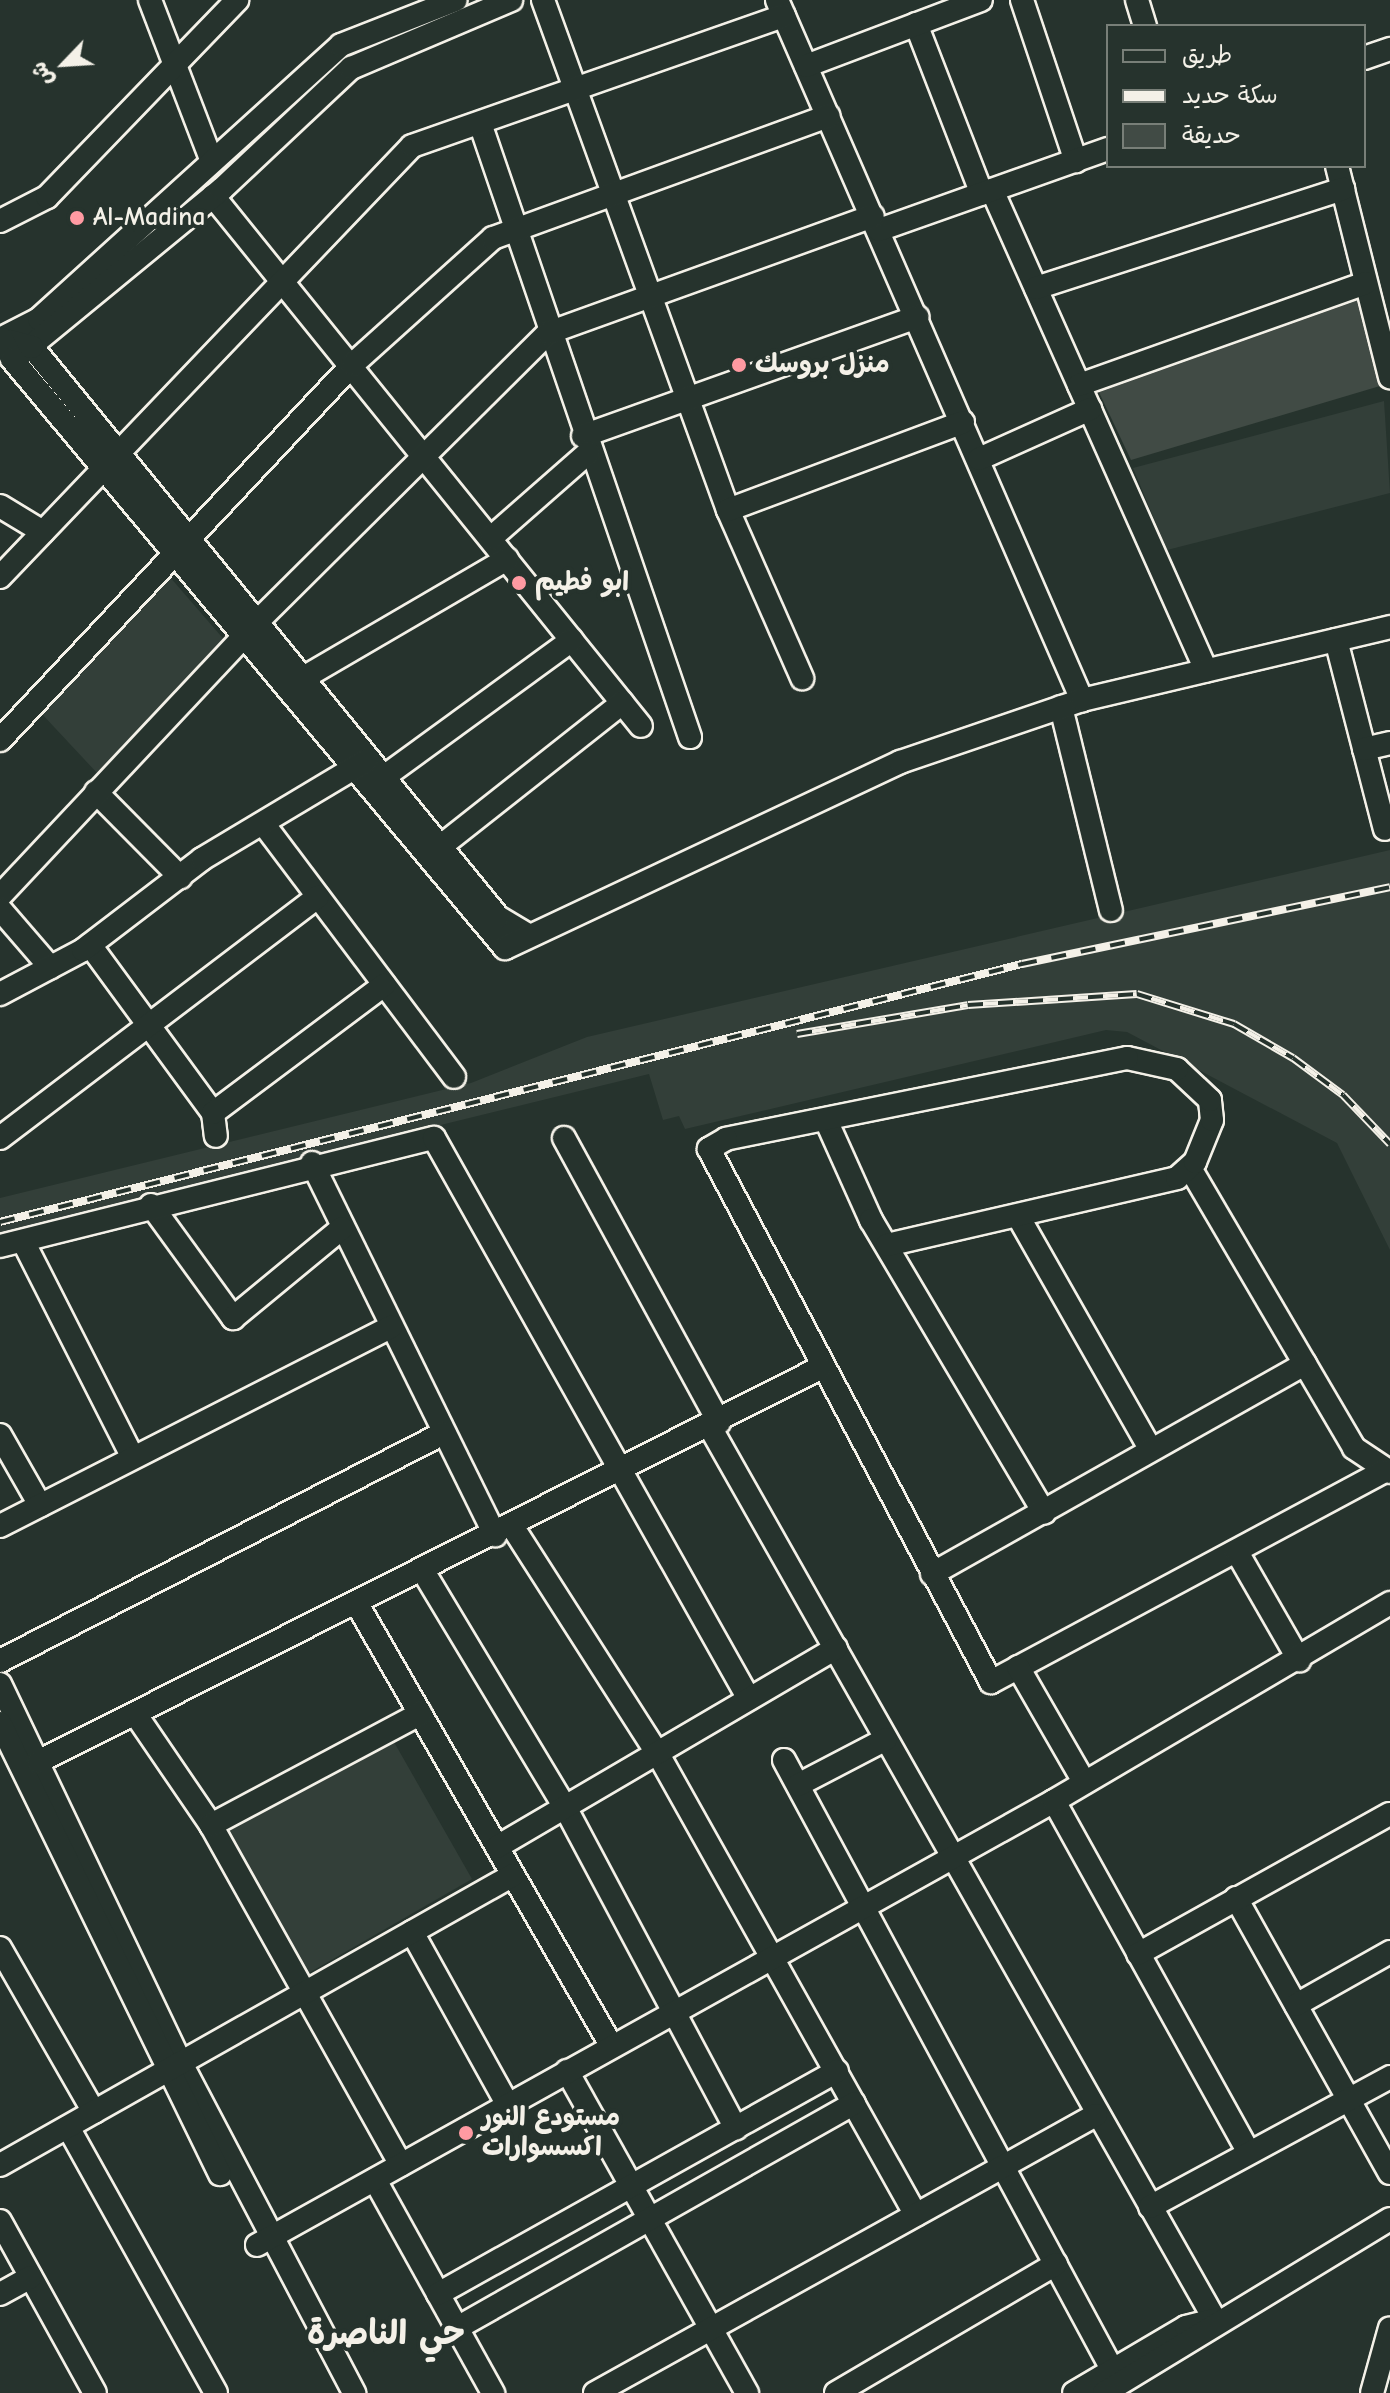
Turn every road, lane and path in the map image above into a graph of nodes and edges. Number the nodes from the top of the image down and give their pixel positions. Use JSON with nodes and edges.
{"nodes":[{"id":1,"x":150,"y":0,"type":"edge"},
{"id":2,"x":237,"y":0,"type":"edge"},
{"id":3,"x":456,"y":0,"type":"edge"},
{"id":4,"x":511,"y":0,"type":"edge"},
{"id":5,"x":543,"y":0,"type":"edge"},
{"id":6,"x":1022,"y":0,"type":"edge"},
{"id":7,"x":1137,"y":0,"type":"edge"},
{"id":8,"x":974,"y":1,"type":"edge"},
{"id":9,"x":780,"y":8,"type":"edge"},
{"id":10,"x":916,"y":24,"type":"junction"},
{"id":11,"x":1144,"y":24,"type":"edge"},
{"id":12,"x":1390,"y":49,"type":"edge"},
{"id":13,"x":1366,"y":57,"type":"edge"},
{"id":14,"x":806,"y":66,"type":"junction"},
{"id":15,"x":174,"y":69,"type":"junction"},
{"id":16,"x":576,"y":90,"type":"junction"},
{"id":17,"x":828,"y":116,"type":"junction"},
{"id":18,"x":480,"y":123,"type":"junction"},
{"id":19,"x":1106,"y":150,"type":"edge"},
{"id":20,"x":211,"y":159,"type":"junction"},
{"id":21,"x":1076,"y":161,"type":"junction"},
{"id":22,"x":1338,"y":168,"type":"edge"},
{"id":23,"x":1343,"y":189,"type":"junction"},
{"id":24,"x":612,"y":191,"type":"junction"},
{"id":25,"x":987,"y":192,"type":"junction"},
{"id":26,"x":213,"y":196,"type":"junction"},
{"id":27,"x":0,"y":221,"type":"edge"},
{"id":28,"x":876,"y":223,"type":"junction"},
{"id":29,"x":512,"y":226,"type":"junction"},
{"id":30,"x":284,"y":278,"type":"junction"},
{"id":31,"x":1365,"y":283,"type":"junction"},
{"id":32,"x":1036,"y":288,"type":"junction"},
{"id":33,"x":651,"y":297,"type":"junction"},
{"id":34,"x":917,"y":317,"type":"junction"},
{"id":35,"x":548,"y":333,"type":"junction"},
{"id":36,"x":1386,"y":346,"type":"edge"},
{"id":37,"x":32,"y":347,"type":"junction"},
{"id":38,"x":3,"y":350,"type":"edge"},
{"id":39,"x":353,"y":364,"type":"junction"},
{"id":40,"x":1390,"y":377,"type":"edge"},
{"id":41,"x":1079,"y":385,"type":"junction"},
{"id":42,"x":688,"y":400,"type":"junction"},
{"id":43,"x":1090,"y":409,"type":"junction"},
{"id":44,"x":963,"y":422,"type":"junction"},
{"id":45,"x":586,"y":444,"type":"junction"},
{"id":46,"x":118,"y":449,"type":"junction"},
{"id":47,"x":425,"y":457,"type":"junction"},
{"id":48,"x":979,"y":459,"type":"junction"},
{"id":49,"x":104,"y":470,"type":"junction"},
{"id":50,"x":0,"y":506,"type":"edge"},
{"id":51,"x":728,"y":510,"type":"junction"},
{"id":52,"x":43,"y":532,"type":"junction"},
{"id":53,"x":491,"y":538,"type":"junction"},
{"id":54,"x":184,"y":548,"type":"junction"},
{"id":55,"x":507,"y":559,"type":"junction"},
{"id":56,"x":0,"y":577,"type":"edge"},
{"id":57,"x":1390,"y":627,"type":"edge"},
{"id":58,"x":252,"y":629,"type":"junction"},
{"id":59,"x":572,"y":640,"type":"junction"},
{"id":60,"x":1336,"y":640,"type":"junction"},
{"id":61,"x":1206,"y":670,"type":"junction"},
{"id":62,"x":305,"y":677,"type":"junction"},
{"id":63,"x":802,"y":678,"type":"dead end"},
{"id":64,"x":622,"y":703,"type":"junction"},
{"id":65,"x":1071,"y":703,"type":"junction"},
{"id":66,"x":641,"y":726,"type":"dead end"},
{"id":67,"x":690,"y":737,"type":"dead end"},
{"id":68,"x":0,"y":740,"type":"edge"},
{"id":69,"x":1390,"y":743,"type":"edge"},
{"id":70,"x":1364,"y":749,"type":"junction"},
{"id":71,"x":362,"y":763,"type":"junction"},
{"id":72,"x":378,"y":782,"type":"junction"},
{"id":73,"x":96,"y":792,"type":"junction"},
{"id":74,"x":1383,"y":793,"type":"edge"},
{"id":75,"x":265,"y":826,"type":"junction"},
{"id":76,"x":1385,"y":829,"type":"dead end"},
{"id":77,"x":441,"y":846,"type":"junction"},
{"id":78,"x":180,"y":877,"type":"junction"},
{"id":79,"x":0,"y":896,"type":"edge"},
{"id":80,"x":318,"y":897,"type":"junction"},
{"id":81,"x":0,"y":909,"type":"edge"},
{"id":82,"x":1111,"y":910,"type":"dead end"},
{"id":83,"x":528,"y":935,"type":"junction"},
{"id":84,"x":90,"y":945,"type":"junction"},
{"id":85,"x":50,"y":967,"type":"junction"},
{"id":86,"x":384,"y":985,"type":"junction"},
{"id":87,"x":0,"y":994,"type":"edge"},
{"id":88,"x":152,"y":1027,"type":"junction"},
{"id":89,"x":454,"y":1077,"type":"dead end"},
{"id":90,"x":213,"y":1113,"type":"junction"},
{"id":91,"x":826,"y":1120,"type":"junction"},
{"id":92,"x":216,"y":1136,"type":"dead end"},
{"id":93,"x":0,"y":1138,"type":"edge"},
{"id":94,"x":564,"y":1138,"type":"dead end"},
{"id":95,"x":312,"y":1163,"type":"junction"},
{"id":96,"x":1190,"y":1168,"type":"junction"},
{"id":97,"x":151,"y":1205,"type":"junction"},
{"id":98,"x":1018,"y":1216,"type":"junction"},
{"id":99,"x":342,"y":1228,"type":"junction"},
{"id":100,"x":23,"y":1241,"type":"junction"},
{"id":101,"x":887,"y":1245,"type":"junction"},
{"id":102,"x":0,"y":1246,"type":"edge"},
{"id":103,"x":391,"y":1327,"type":"junction"},
{"id":104,"x":1305,"y":1364,"type":"junction"},
{"id":105,"x":820,"y":1368,"type":"junction"},
{"id":106,"x":714,"y":1424,"type":"junction"},
{"id":107,"x":444,"y":1433,"type":"junction"},
{"id":108,"x":0,"y":1435,"type":"edge"},
{"id":109,"x":1149,"y":1447,"type":"junction"},
{"id":110,"x":132,"y":1456,"type":"junction"},
{"id":111,"x":1387,"y":1471,"type":"edge"},
{"id":112,"x":618,"y":1473,"type":"junction"},
{"id":113,"x":40,"y":1505,"type":"junction"},
{"id":114,"x":1044,"y":1513,"type":"junction"},
{"id":115,"x":0,"y":1526,"type":"edge"},
{"id":116,"x":504,"y":1530,"type":"junction"},
{"id":117,"x":1237,"y":1552,"type":"junction"},
{"id":118,"x":423,"y":1571,"type":"junction"},
{"id":119,"x":932,"y":1574,"type":"junction"},
{"id":120,"x":357,"y":1604,"type":"junction"},
{"id":121,"x":1390,"y":1605,"type":"edge"},
{"id":122,"x":836,"y":1648,"type":"junction"},
{"id":123,"x":1299,"y":1660,"type":"junction"},
{"id":124,"x":0,"y":1661,"type":"edge"},
{"id":125,"x":1018,"y":1667,"type":"junction"},
{"id":126,"x":2,"y":1697,"type":"edge"},
{"id":127,"x":749,"y":1699,"type":"junction"},
{"id":128,"x":420,"y":1714,"type":"junction"},
{"id":129,"x":136,"y":1715,"type":"junction"},
{"id":130,"x":8,"y":1738,"type":"edge"},
{"id":131,"x":886,"y":1739,"type":"junction"},
{"id":132,"x":658,"y":1754,"type":"junction"},
{"id":133,"x":784,"y":1760,"type":"dead end"},
{"id":134,"x":38,"y":1762,"type":"junction"},
{"id":135,"x":1084,"y":1782,"type":"junction"},
{"id":136,"x":798,"y":1785,"type":"junction"},
{"id":137,"x":1054,"y":1801,"type":"junction"},
{"id":138,"x":565,"y":1807,"type":"junction"},
{"id":139,"x":1390,"y":1814,"type":"edge"},
{"id":140,"x":211,"y":1825,"type":"junction"},
{"id":141,"x":497,"y":1847,"type":"junction"},
{"id":142,"x":954,"y":1855,"type":"junction"},
{"id":143,"x":513,"y":1875,"type":"junction"},
{"id":144,"x":1236,"y":1898,"type":"junction"},
{"id":145,"x":863,"y":1906,"type":"junction"},
{"id":146,"x":412,"y":1932,"type":"junction"},
{"id":147,"x":0,"y":1948,"type":"edge"},
{"id":148,"x":1390,"y":1952,"type":"edge"},
{"id":149,"x":1138,"y":1954,"type":"junction"},
{"id":150,"x":775,"y":1955,"type":"junction"},
{"id":151,"x":305,"y":1993,"type":"junction"},
{"id":152,"x":1296,"y":2005,"type":"junction"},
{"id":153,"x":678,"y":2009,"type":"junction"},
{"id":154,"x":611,"y":2045,"type":"junction"},
{"id":155,"x":174,"y":2067,"type":"junction"},
{"id":156,"x":567,"y":2071,"type":"junction"},
{"id":157,"x":837,"y":2071,"type":"junction"},
{"id":158,"x":1390,"y":2077,"type":"edge"},
{"id":159,"x":1349,"y":2100,"type":"junction"},
{"id":160,"x":854,"y":2103,"type":"junction"},
{"id":161,"x":508,"y":2105,"type":"junction"},
{"id":162,"x":94,"y":2112,"type":"junction"},
{"id":163,"x":1096,"y":2115,"type":"junction"},
{"id":164,"x":68,"y":2127,"type":"junction"},
{"id":165,"x":736,"y":2128,"type":"junction"},
{"id":166,"x":1249,"y":2153,"type":"junction"},
{"id":167,"x":0,"y":2165,"type":"edge"},
{"id":168,"x":401,"y":2165,"type":"junction"},
{"id":169,"x":1004,"y":2165,"type":"junction"},
{"id":170,"x":1390,"y":2173,"type":"edge"},
{"id":171,"x":375,"y":2180,"type":"junction"},
{"id":172,"x":632,"y":2186,"type":"junction"},
{"id":173,"x":1150,"y":2207,"type":"junction"},
{"id":174,"x":916,"y":2215,"type":"junction"},
{"id":175,"x":649,"y":2217,"type":"junction"},
{"id":176,"x":1390,"y":2219,"type":"edge"},
{"id":177,"x":0,"y":2221,"type":"edge"},
{"id":178,"x":264,"y":2241,"type":"junction"},
{"id":179,"x":1056,"y":2264,"type":"junction"},
{"id":180,"x":31,"y":2277,"type":"junction"},
{"id":181,"x":0,"y":2294,"type":"edge"},
{"id":182,"x":438,"y":2294,"type":"junction"},
{"id":183,"x":1215,"y":2320,"type":"junction"},
{"id":184,"x":457,"y":2328,"type":"junction"},
{"id":185,"x":711,"y":2328,"type":"junction"},
{"id":186,"x":1390,"y":2328,"type":"edge"},
{"id":187,"x":1113,"y":2371,"type":"junction"},
{"id":188,"x":95,"y":2393,"type":"edge"},
{"id":189,"x":216,"y":2393,"type":"edge"},
{"id":190,"x":339,"y":2393,"type":"edge"},
{"id":191,"x":354,"y":2393,"type":"edge"},
{"id":192,"x":493,"y":2393,"type":"edge"},
{"id":193,"x":595,"y":2393,"type":"edge"},
{"id":194,"x":747,"y":2393,"type":"edge"},
{"id":195,"x":836,"y":2393,"type":"edge"},
{"id":196,"x":1074,"y":2393,"type":"edge"},
{"id":197,"x":1104,"y":2393,"type":"edge"},
{"id":198,"x":1372,"y":2393,"type":"edge"}],
"edges":[{"from":1,"to":15,"type":"street"},
{"from":2,"to":15,"type":"street"},
{"from":3,"to":20,"type":"street"},
{"from":4,"to":26,"type":"street"},
{"from":5,"to":16,"type":"street"},
{"from":6,"to":21,"type":"street"},
{"from":7,"to":11,"type":"street"},
{"from":8,"to":10,"type":"street"},
{"from":9,"to":14,"type":"street"},
{"from":9,"to":16,"type":"street"},
{"from":10,"to":14,"type":"street"},
{"from":10,"to":25,"type":"street"},
{"from":12,"to":13,"type":"street"},
{"from":14,"to":17,"type":"street"},
{"from":15,"to":20,"type":"street"},
{"from":15,"to":27,"type":"street"},
{"from":16,"to":18,"type":"street"},
{"from":16,"to":24,"type":"street"},
{"from":17,"to":24,"type":"street"},
{"from":17,"to":28,"type":"street"},
{"from":18,"to":29,"type":"street"},
{"from":18,"to":30,"type":"street"},
{"from":19,"to":21,"type":"street"},
{"from":20,"to":38,"type":"street"},
{"from":21,"to":25,"type":"street"},
{"from":22,"to":23,"type":"street"},
{"from":23,"to":31,"type":"street"},
{"from":23,"to":32,"type":"street"},
{"from":24,"to":29,"type":"street"},
{"from":24,"to":33,"type":"street"},
{"from":25,"to":28,"type":"street"},
{"from":25,"to":32,"type":"street"},
{"from":26,"to":30,"type":"street"},
{"from":26,"to":37,"type":"street"},
{"from":28,"to":33,"type":"street"},
{"from":28,"to":34,"type":"street"},
{"from":29,"to":35,"type":"street"},
{"from":29,"to":39,"type":"street"},
{"from":30,"to":39,"type":"street"},
{"from":30,"to":46,"type":"street"},
{"from":31,"to":36,"type":"street"},
{"from":31,"to":41,"type":"street"},
{"from":32,"to":41,"type":"street"},
{"from":33,"to":35,"type":"street"},
{"from":33,"to":42,"type":"street"},
{"from":34,"to":42,"type":"street"},
{"from":34,"to":44,"type":"street"},
{"from":35,"to":45,"type":"street"},
{"from":35,"to":47,"type":"street"},
{"from":36,"to":40,"type":"street"},
{"from":37,"to":38,"type":"street"},
{"from":37,"to":46,"type":"street"},
{"from":38,"to":49,"type":"street"},
{"from":39,"to":47,"type":"street"},
{"from":39,"to":54,"type":"street"},
{"from":41,"to":43,"type":"street"},
{"from":42,"to":45,"type":"street"},
{"from":42,"to":51,"type":"street"},
{"from":43,"to":48,"type":"street"},
{"from":43,"to":61,"type":"street"},
{"from":44,"to":48,"type":"street"},
{"from":44,"to":51,"type":"street"},
{"from":45,"to":53,"type":"street"},
{"from":45,"to":67,"type":"street"},
{"from":46,"to":49,"type":"street"},
{"from":46,"to":54,"type":"street"},
{"from":47,"to":53,"type":"street"},
{"from":47,"to":58,"type":"street"},
{"from":48,"to":65,"type":"street"},
{"from":49,"to":52,"type":"street"},
{"from":49,"to":54,"type":"street"},
{"from":50,"to":52,"type":"street"},
{"from":51,"to":63,"type":"street"},
{"from":52,"to":56,"type":"street"},
{"from":53,"to":55,"type":"street"},
{"from":54,"to":58,"type":"street"},
{"from":54,"to":68,"type":"street"},
{"from":55,"to":59,"type":"street"},
{"from":55,"to":62,"type":"street"},
{"from":57,"to":60,"type":"street"},
{"from":58,"to":62,"type":"street"},
{"from":58,"to":71,"type":"street"},
{"from":58,"to":73,"type":"street"},
{"from":59,"to":64,"type":"street"},
{"from":59,"to":72,"type":"street"},
{"from":60,"to":61,"type":"street"},
{"from":60,"to":70,"type":"street"},
{"from":61,"to":65,"type":"street"},
{"from":62,"to":71,"type":"street"},
{"from":64,"to":66,"type":"street"},
{"from":64,"to":77,"type":"street"},
{"from":65,"to":82,"type":"street"},
{"from":65,"to":83,"type":"street"},
{"from":69,"to":70,"type":"street"},
{"from":70,"to":74,"type":"street"},
{"from":71,"to":72,"type":"street"},
{"from":71,"to":75,"type":"street"},
{"from":72,"to":77,"type":"street"},
{"from":72,"to":83,"type":"street"},
{"from":73,"to":78,"type":"street"},
{"from":73,"to":79,"type":"street"},
{"from":74,"to":76,"type":"street"},
{"from":75,"to":78,"type":"street"},
{"from":75,"to":80,"type":"street"},
{"from":77,"to":83,"type":"street"},
{"from":78,"to":84,"type":"street"},
{"from":80,"to":86,"type":"street"},
{"from":80,"to":88,"type":"street"},
{"from":81,"to":85,"type":"street"},
{"from":84,"to":85,"type":"street"},
{"from":84,"to":88,"type":"street"},
{"from":85,"to":87,"type":"street"},
{"from":86,"to":89,"type":"street"},
{"from":86,"to":90,"type":"street"},
{"from":88,"to":90,"type":"street"},
{"from":88,"to":93,"type":"street"},
{"from":90,"to":92,"type":"street"},
{"from":91,"to":96,"type":"street"},
{"from":91,"to":101,"type":"street"},
{"from":91,"to":105,"type":"street"},
{"from":94,"to":106,"type":"street"},
{"from":95,"to":97,"type":"street"},
{"from":95,"to":99,"type":"street"},
{"from":95,"to":112,"type":"street"},
{"from":96,"to":98,"type":"street"},
{"from":96,"to":104,"type":"street"},
{"from":97,"to":99,"type":"street"},
{"from":97,"to":100,"type":"street"},
{"from":98,"to":101,"type":"street"},
{"from":98,"to":109,"type":"street"},
{"from":99,"to":103,"type":"street"},
{"from":100,"to":102,"type":"street"},
{"from":100,"to":110,"type":"street"},
{"from":101,"to":114,"type":"street"},
{"from":103,"to":107,"type":"street"},
{"from":103,"to":110,"type":"street"},
{"from":104,"to":109,"type":"street"},
{"from":104,"to":111,"type":"street"},
{"from":105,"to":106,"type":"street"},
{"from":105,"to":119,"type":"street"},
{"from":106,"to":112,"type":"street"},
{"from":106,"to":122,"type":"street"},
{"from":107,"to":116,"type":"street"},
{"from":107,"to":124,"type":"street"},
{"from":108,"to":113,"type":"street"},
{"from":109,"to":114,"type":"street"},
{"from":110,"to":113,"type":"street"},
{"from":111,"to":117,"type":"street"},
{"from":112,"to":116,"type":"street"},
{"from":112,"to":127,"type":"street"},
{"from":113,"to":115,"type":"street"},
{"from":114,"to":119,"type":"street"},
{"from":116,"to":118,"type":"street"},
{"from":116,"to":132,"type":"street"},
{"from":117,"to":123,"type":"street"},
{"from":117,"to":125,"type":"street"},
{"from":118,"to":120,"type":"street"},
{"from":118,"to":138,"type":"street"},
{"from":119,"to":125,"type":"street"},
{"from":120,"to":128,"type":"street"},
{"from":120,"to":129,"type":"street"},
{"from":121,"to":123,"type":"street"},
{"from":122,"to":127,"type":"street"},
{"from":122,"to":131,"type":"street"},
{"from":123,"to":135,"type":"street"},
{"from":125,"to":135,"type":"street"},
{"from":126,"to":130,"type":"street"},
{"from":127,"to":132,"type":"street"},
{"from":128,"to":140,"type":"street"},
{"from":128,"to":141,"type":"street"},
{"from":129,"to":134,"type":"street"},
{"from":129,"to":140,"type":"street"},
{"from":130,"to":134,"type":"street"},
{"from":130,"to":155,"type":"street"},
{"from":131,"to":136,"type":"street"},
{"from":131,"to":142,"type":"street"},
{"from":132,"to":138,"type":"street"},
{"from":132,"to":150,"type":"street"},
{"from":133,"to":136,"type":"street"},
{"from":134,"to":155,"type":"street"},
{"from":135,"to":137,"type":"street"},
{"from":136,"to":145,"type":"street"},
{"from":137,"to":142,"type":"street"},
{"from":137,"to":149,"type":"street"},
{"from":138,"to":141,"type":"street"},
{"from":138,"to":153,"type":"street"},
{"from":139,"to":144,"type":"street"},
{"from":140,"to":151,"type":"street"},
{"from":141,"to":143,"type":"street"},
{"from":142,"to":145,"type":"street"},
{"from":142,"to":163,"type":"street"},
{"from":143,"to":146,"type":"street"},
{"from":143,"to":154,"type":"street"},
{"from":144,"to":149,"type":"street"},
{"from":144,"to":152,"type":"street"},
{"from":145,"to":150,"type":"street"},
{"from":145,"to":169,"type":"street"},
{"from":146,"to":151,"type":"street"},
{"from":146,"to":161,"type":"street"},
{"from":147,"to":162,"type":"street"},
{"from":148,"to":152,"type":"street"},
{"from":149,"to":166,"type":"street"},
{"from":150,"to":153,"type":"street"},
{"from":150,"to":157,"type":"street"},
{"from":151,"to":155,"type":"street"},
{"from":151,"to":168,"type":"street"},
{"from":152,"to":159,"type":"street"},
{"from":153,"to":154,"type":"street"},
{"from":153,"to":165,"type":"street"},
{"from":154,"to":156,"type":"street"},
{"from":155,"to":162,"type":"street"},
{"from":155,"to":178,"type":"street"},
{"from":156,"to":161,"type":"street"},
{"from":156,"to":172,"type":"street"},
{"from":157,"to":160,"type":"street"},
{"from":157,"to":165,"type":"street"},
{"from":158,"to":159,"type":"street"},
{"from":159,"to":166,"type":"street"},
{"from":159,"to":170,"type":"street"},
{"from":160,"to":174,"type":"street"},
{"from":160,"to":175,"type":"street"},
{"from":161,"to":168,"type":"street"},
{"from":162,"to":164,"type":"street"},
{"from":163,"to":169,"type":"street"},
{"from":163,"to":173,"type":"street"},
{"from":164,"to":167,"type":"street"},
{"from":164,"to":189,"type":"street"},
{"from":165,"to":172,"type":"street"},
{"from":166,"to":173,"type":"street"},
{"from":168,"to":171,"type":"street"},
{"from":169,"to":174,"type":"street"},
{"from":169,"to":179,"type":"street"},
{"from":171,"to":178,"type":"street"},
{"from":171,"to":182,"type":"street"},
{"from":172,"to":175,"type":"street"},
{"from":172,"to":182,"type":"street"},
{"from":173,"to":183,"type":"street"},
{"from":174,"to":185,"type":"street"},
{"from":175,"to":184,"type":"street"},
{"from":175,"to":185,"type":"street"},
{"from":176,"to":183,"type":"street"},
{"from":177,"to":180,"type":"street"},
{"from":178,"to":190,"type":"street"},
{"from":178,"to":191,"type":"street"},
{"from":179,"to":187,"type":"street"},
{"from":179,"to":195,"type":"street"},
{"from":180,"to":181,"type":"street"},
{"from":180,"to":188,"type":"street"},
{"from":182,"to":184,"type":"street"},
{"from":183,"to":187,"type":"street"},
{"from":183,"to":197,"type":"street"},
{"from":184,"to":192,"type":"street"},
{"from":185,"to":193,"type":"street"},
{"from":185,"to":194,"type":"street"},
{"from":186,"to":198,"type":"street"},
{"from":187,"to":196,"type":"street"}]}
